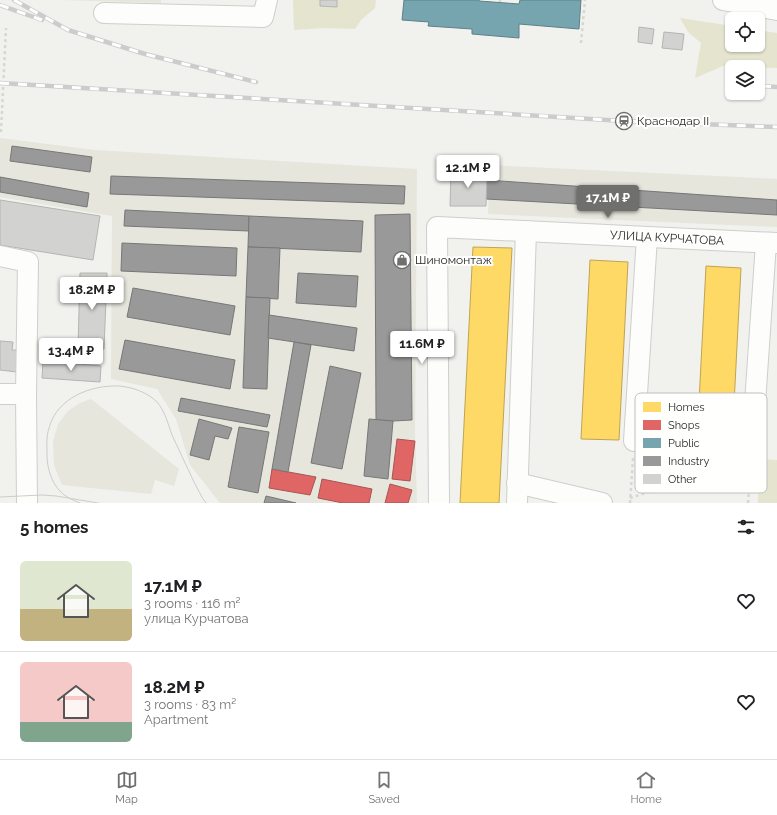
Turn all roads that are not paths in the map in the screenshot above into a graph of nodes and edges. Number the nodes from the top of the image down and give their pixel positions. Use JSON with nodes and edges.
{"nodes":[{"id":1,"x":267,"y":0,"type":"edge"},
{"id":2,"x":724,"y":0,"type":"edge"},
{"id":3,"x":777,"y":10,"type":"edge"},
{"id":4,"x":104,"y":12,"type":"dead end"},
{"id":5,"x":526,"y":231,"type":"junction"},
{"id":6,"x":647,"y":237,"type":"junction"},
{"id":7,"x":771,"y":243,"type":"edge"},
{"id":8,"x":0,"y":256,"type":"edge"},
{"id":9,"x":637,"y":393,"type":"edge"},
{"id":10,"x":757,"y":393,"type":"edge"},
{"id":11,"x":0,"y":394,"type":"edge"},
{"id":12,"x":26,"y":394,"type":"junction"},
{"id":13,"x":635,"y":425,"type":"edge"},
{"id":14,"x":634,"y":441,"type":"road end"},
{"id":15,"x":517,"y":483,"type":"junction"},
{"id":16,"x":27,"y":503,"type":"edge"},
{"id":17,"x":439,"y":503,"type":"edge"},
{"id":18,"x":517,"y":503,"type":"edge"},
{"id":19,"x":602,"y":503,"type":"edge"}],
"edges":[{"from":1,"to":4,"type":"street"},
{"from":2,"to":3,"type":"street"},
{"from":5,"to":6,"type":"street","name":"УЛИЦА КУРЧАТОВА"},
{"from":5,"to":15,"type":"street"},
{"from":5,"to":17,"type":"street","name":"УЛИЦА КУРЧАТОВА"},
{"from":6,"to":7,"type":"street","name":"УЛИЦА КУРЧАТОВА"},
{"from":6,"to":9,"type":"street"},
{"from":7,"to":10,"type":"street"},
{"from":8,"to":12,"type":"street"},
{"from":11,"to":12,"type":"street"},
{"from":12,"to":16,"type":"street"},
{"from":13,"to":14,"type":"street"},
{"from":15,"to":18,"type":"street"},
{"from":15,"to":19,"type":"street"}]}
